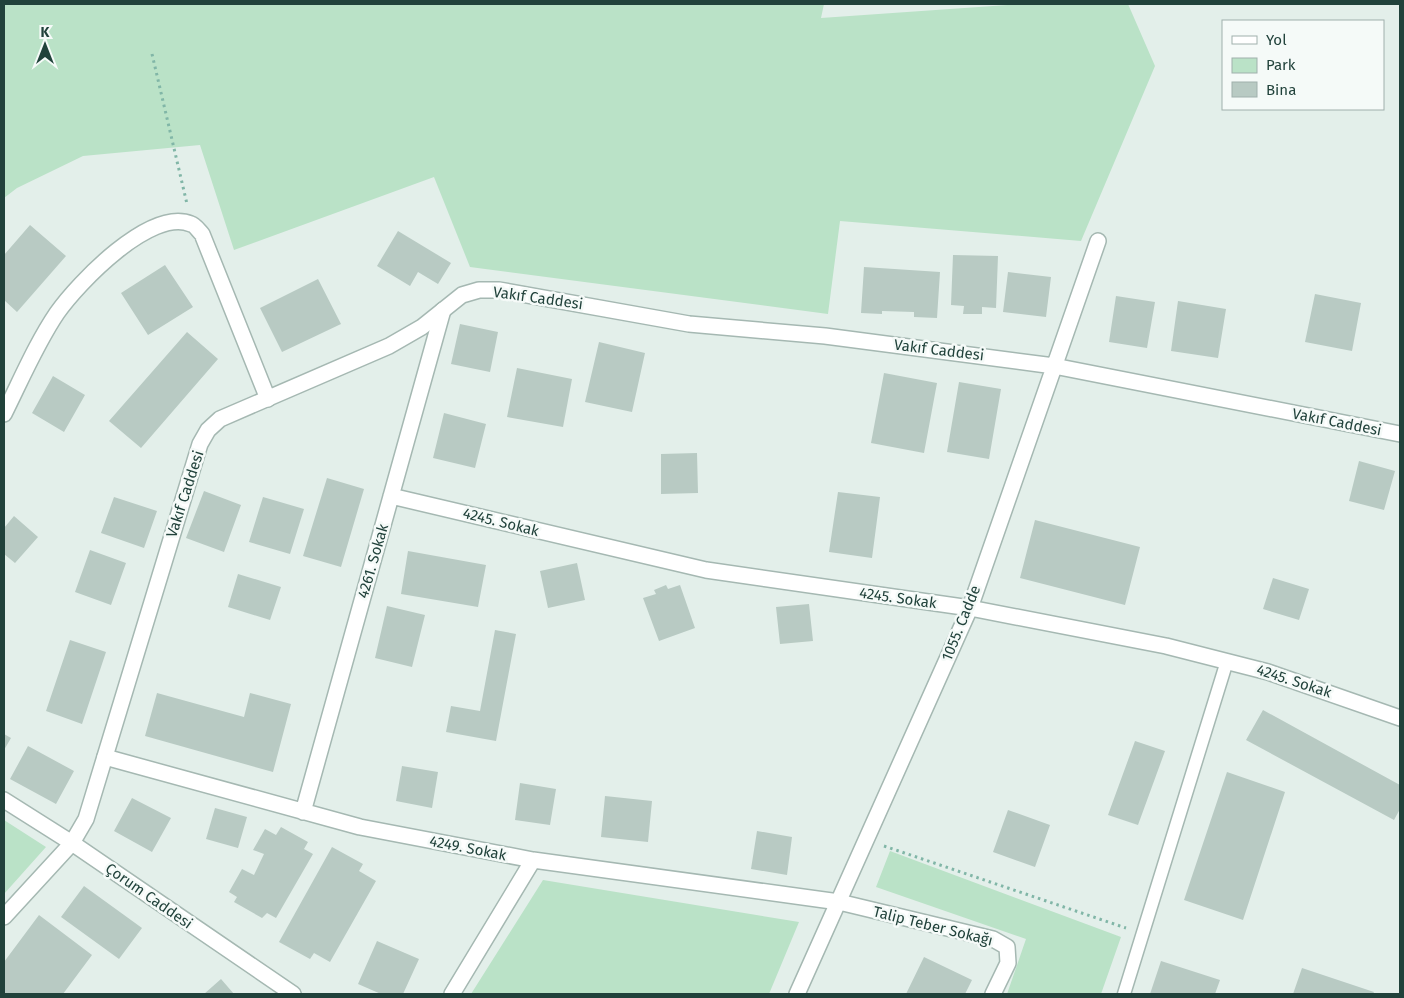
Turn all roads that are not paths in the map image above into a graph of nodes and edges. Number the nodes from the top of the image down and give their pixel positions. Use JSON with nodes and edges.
{"nodes":[{"id":1,"x":1098,"y":241,"type":"dead end"},
{"id":2,"x":443,"y":310,"type":"junction"},
{"id":3,"x":1054,"y":366,"type":"junction"},
{"id":4,"x":268,"y":399,"type":"junction"},
{"id":5,"x":4,"y":414,"type":"edge"},
{"id":6,"x":1400,"y":434,"type":"edge"},
{"id":7,"x":391,"y":496,"type":"junction"},
{"id":8,"x":970,"y":608,"type":"junction"},
{"id":9,"x":1227,"y":661,"type":"junction"},
{"id":10,"x":1400,"y":718,"type":"edge"},
{"id":11,"x":105,"y":757,"type":"junction"},
{"id":12,"x":4,"y":800,"type":"edge"},
{"id":13,"x":303,"y":812,"type":"junction"},
{"id":14,"x":72,"y":843,"type":"junction"},
{"id":15,"x":533,"y":860,"type":"junction"},
{"id":16,"x":839,"y":902,"type":"junction"},
{"id":17,"x":4,"y":917,"type":"edge"},
{"id":18,"x":293,"y":994,"type":"edge"},
{"id":19,"x":452,"y":994,"type":"edge"},
{"id":20,"x":797,"y":994,"type":"edge"},
{"id":21,"x":993,"y":994,"type":"edge"},
{"id":22,"x":1124,"y":994,"type":"edge"}],
"edges":[{"from":1,"to":3,"type":"street","name":"1055. Cadde"},
{"from":2,"to":3,"type":"street","name":"Vakıf Caddesi"},
{"from":2,"to":4,"type":"street","name":"Vakıf Caddesi"},
{"from":2,"to":7,"type":"street","name":"4261. Sokak"},
{"from":3,"to":6,"type":"street","name":"Vakıf Caddesi"},
{"from":3,"to":8,"type":"street","name":"1055. Cadde"},
{"from":4,"to":5,"type":"street"},
{"from":4,"to":11,"type":"street","name":"Vakıf Caddesi"},
{"from":7,"to":8,"type":"street","name":"4245. Sokak"},
{"from":7,"to":13,"type":"street","name":"4261. Sokak"},
{"from":8,"to":9,"type":"street","name":"4245. Sokak"},
{"from":8,"to":16,"type":"street","name":"1055. Cadde"},
{"from":9,"to":10,"type":"street","name":"4245. Sokak"},
{"from":9,"to":22,"type":"lane"},
{"from":11,"to":13,"type":"street","name":"4249. Sokak"},
{"from":11,"to":14,"type":"street","name":"Vakıf Caddesi"},
{"from":12,"to":14,"type":"street","name":"Çorum Caddesi"},
{"from":13,"to":15,"type":"street","name":"4249. Sokak"},
{"from":14,"to":17,"type":"street","name":"Vakıf Caddesi"},
{"from":14,"to":18,"type":"street","name":"Çorum Caddesi"},
{"from":15,"to":16,"type":"street","name":"4249. Sokak"},
{"from":15,"to":19,"type":"street"},
{"from":16,"to":20,"type":"street","name":"1055. Cadde"},
{"from":16,"to":21,"type":"street","name":"Talip Teber Sokağı"}]}
